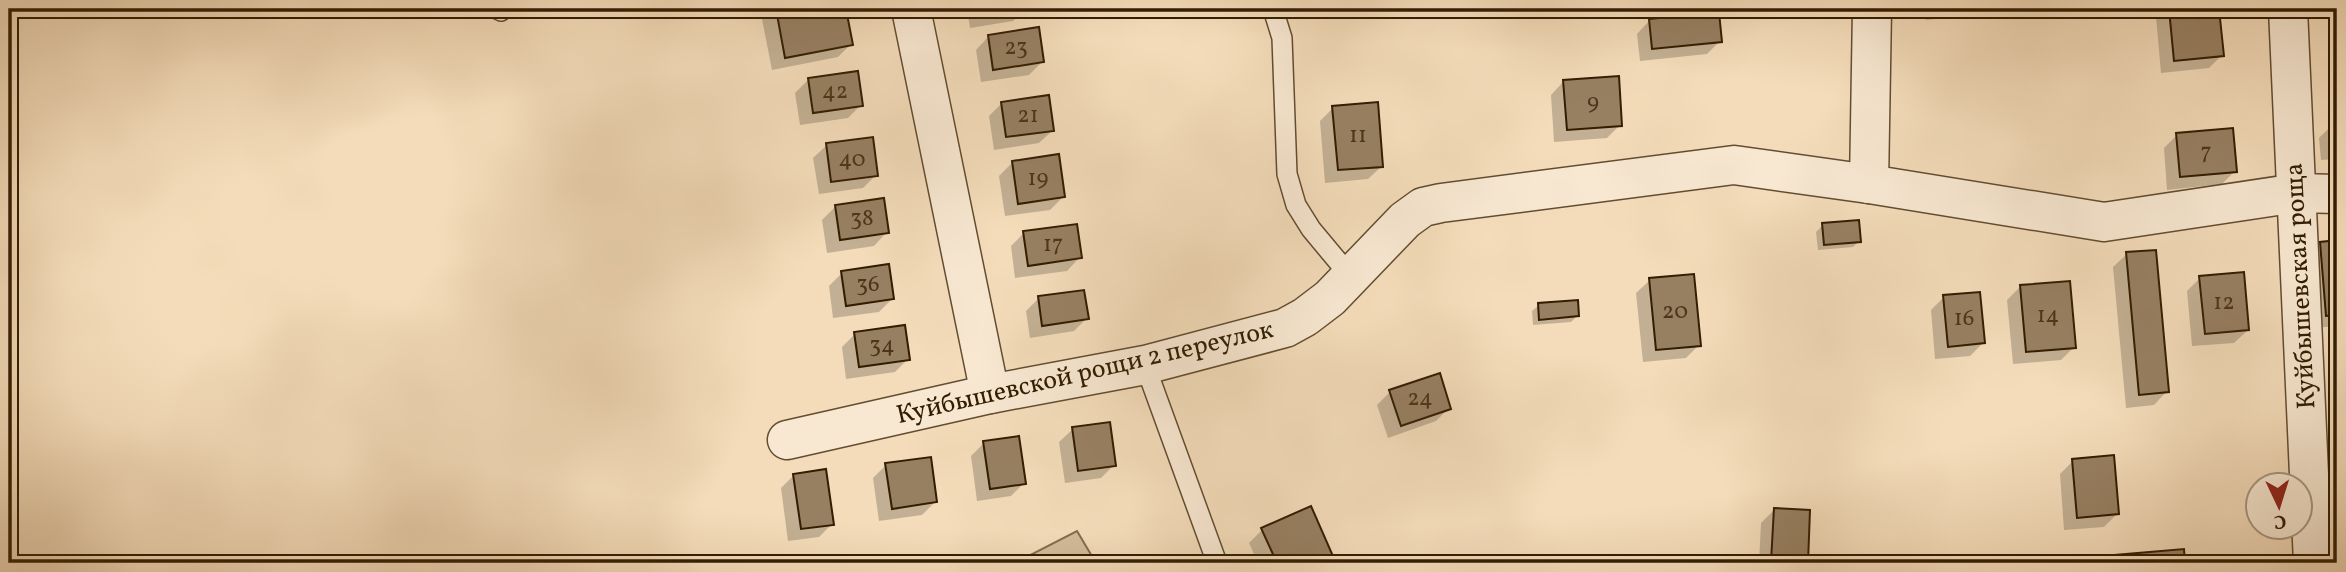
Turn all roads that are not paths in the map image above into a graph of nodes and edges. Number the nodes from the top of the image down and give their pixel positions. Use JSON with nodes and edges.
{"nodes":[{"id":1,"x":912,"y":9,"type":"edge"},
{"id":2,"x":1273,"y":9,"type":"edge"},
{"id":3,"x":1872,"y":9,"type":"edge"},
{"id":4,"x":2288,"y":9,"type":"edge"},
{"id":5,"x":1869,"y":184,"type":"junction"},
{"id":6,"x":2297,"y":194,"type":"junction"},
{"id":7,"x":2337,"y":194,"type":"edge"},
{"id":8,"x":1351,"y":277,"type":"junction"},
{"id":9,"x":1144,"y":365,"type":"junction"},
{"id":10,"x":990,"y":394,"type":"junction"},
{"id":11,"x":787,"y":440,"type":"dead end"},
{"id":12,"x":1217,"y":563,"type":"edge"},
{"id":13,"x":2314,"y":563,"type":"edge"}],
"edges":[{"from":1,"to":10,"type":"street"},
{"from":2,"to":8,"type":"lane"},
{"from":3,"to":5,"type":"street"},
{"from":4,"to":6,"type":"street","name":"Куйбышевская роща"},
{"from":5,"to":6,"type":"street","name":"Куйбышевской рощи 2 переулок"},
{"from":5,"to":8,"type":"street","name":"Куйбышевской рощи 2 переулок"},
{"from":6,"to":7,"type":"street","name":"Куйбышевской рощи 2 переулок"},
{"from":6,"to":13,"type":"street","name":"Куйбышевская роща"},
{"from":8,"to":9,"type":"street","name":"Куйбышевской рощи 2 переулок"},
{"from":9,"to":10,"type":"street","name":"Куйбышевской рощи 2 переулок"},
{"from":9,"to":12,"type":"lane"},
{"from":10,"to":11,"type":"street","name":"Куйбышевской рощи 2 переулок"}]}
